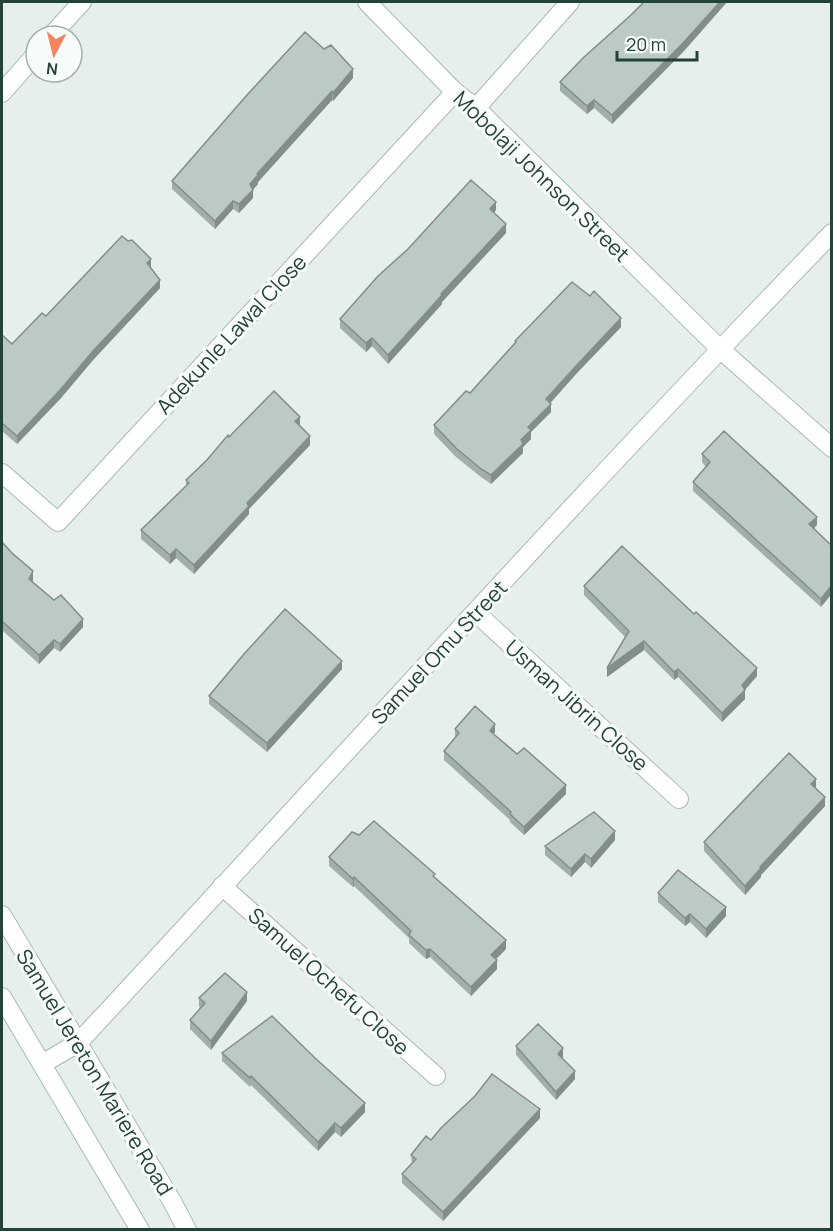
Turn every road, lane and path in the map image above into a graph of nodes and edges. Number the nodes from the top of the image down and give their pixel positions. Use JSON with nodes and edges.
{"nodes":[{"id":1,"x":82,"y":2,"type":"edge"},
{"id":2,"x":367,"y":2,"type":"edge"},
{"id":3,"x":570,"y":2,"type":"edge"},
{"id":4,"x":62,"y":24,"type":"edge"},
{"id":5,"x":24,"y":68,"type":"edge"},
{"id":6,"x":455,"y":92,"type":"junction"},
{"id":7,"x":2,"y":93,"type":"edge"},
{"id":8,"x":476,"y":108,"type":"junction"},
{"id":9,"x":831,"y":233,"type":"edge"},
{"id":10,"x":720,"y":348,"type":"junction"},
{"id":11,"x":831,"y":448,"type":"edge"},
{"id":12,"x":2,"y":473,"type":"edge"},
{"id":13,"x":475,"y":612,"type":"junction"},
{"id":14,"x":679,"y":799,"type":"dead end"},
{"id":15,"x":222,"y":886,"type":"junction"},
{"id":16,"x":2,"y":915,"type":"edge"},
{"id":17,"x":2,"y":997,"type":"edge"},
{"id":18,"x":78,"y":1043,"type":"junction"},
{"id":19,"x":42,"y":1064,"type":"junction"},
{"id":20,"x":436,"y":1076,"type":"dead end"},
{"id":21,"x":140,"y":1230,"type":"edge"},
{"id":22,"x":187,"y":1230,"type":"edge"}],
"edges":[{"from":1,"to":4,"type":"street"},
{"from":2,"to":6,"type":"street","name":"Mobolaji Johnson Street"},
{"from":3,"to":8,"type":"street"},
{"from":5,"to":7,"type":"street"},
{"from":6,"to":8,"type":"street","name":"Mobolaji Johnson Street"},
{"from":6,"to":12,"type":"street","name":"Adekunle Lawal Close"},
{"from":8,"to":10,"type":"street","name":"Mobolaji Johnson Street"},
{"from":9,"to":10,"type":"street","name":"Samuel Omu Street"},
{"from":10,"to":11,"type":"street","name":"Mobolaji Johnson Street"},
{"from":10,"to":13,"type":"street","name":"Samuel Omu Street"},
{"from":13,"to":14,"type":"street","name":"Usman Jibrin Close"},
{"from":13,"to":15,"type":"street","name":"Samuel Omu Street"},
{"from":15,"to":18,"type":"street","name":"Samuel Omu Street"},
{"from":15,"to":20,"type":"street","name":"Samuel Ochefu Close"},
{"from":16,"to":18,"type":"street","name":"Samuel Jereton Mariere Road"},
{"from":17,"to":19,"type":"street","name":"Samuel Jereton Mariere Road"},
{"from":18,"to":19,"type":"street","name":"Samuel Omu Street"},
{"from":18,"to":22,"type":"street","name":"Samuel Jereton Mariere Road"},
{"from":19,"to":21,"type":"street","name":"Samuel Jereton Mariere Road"}]}
